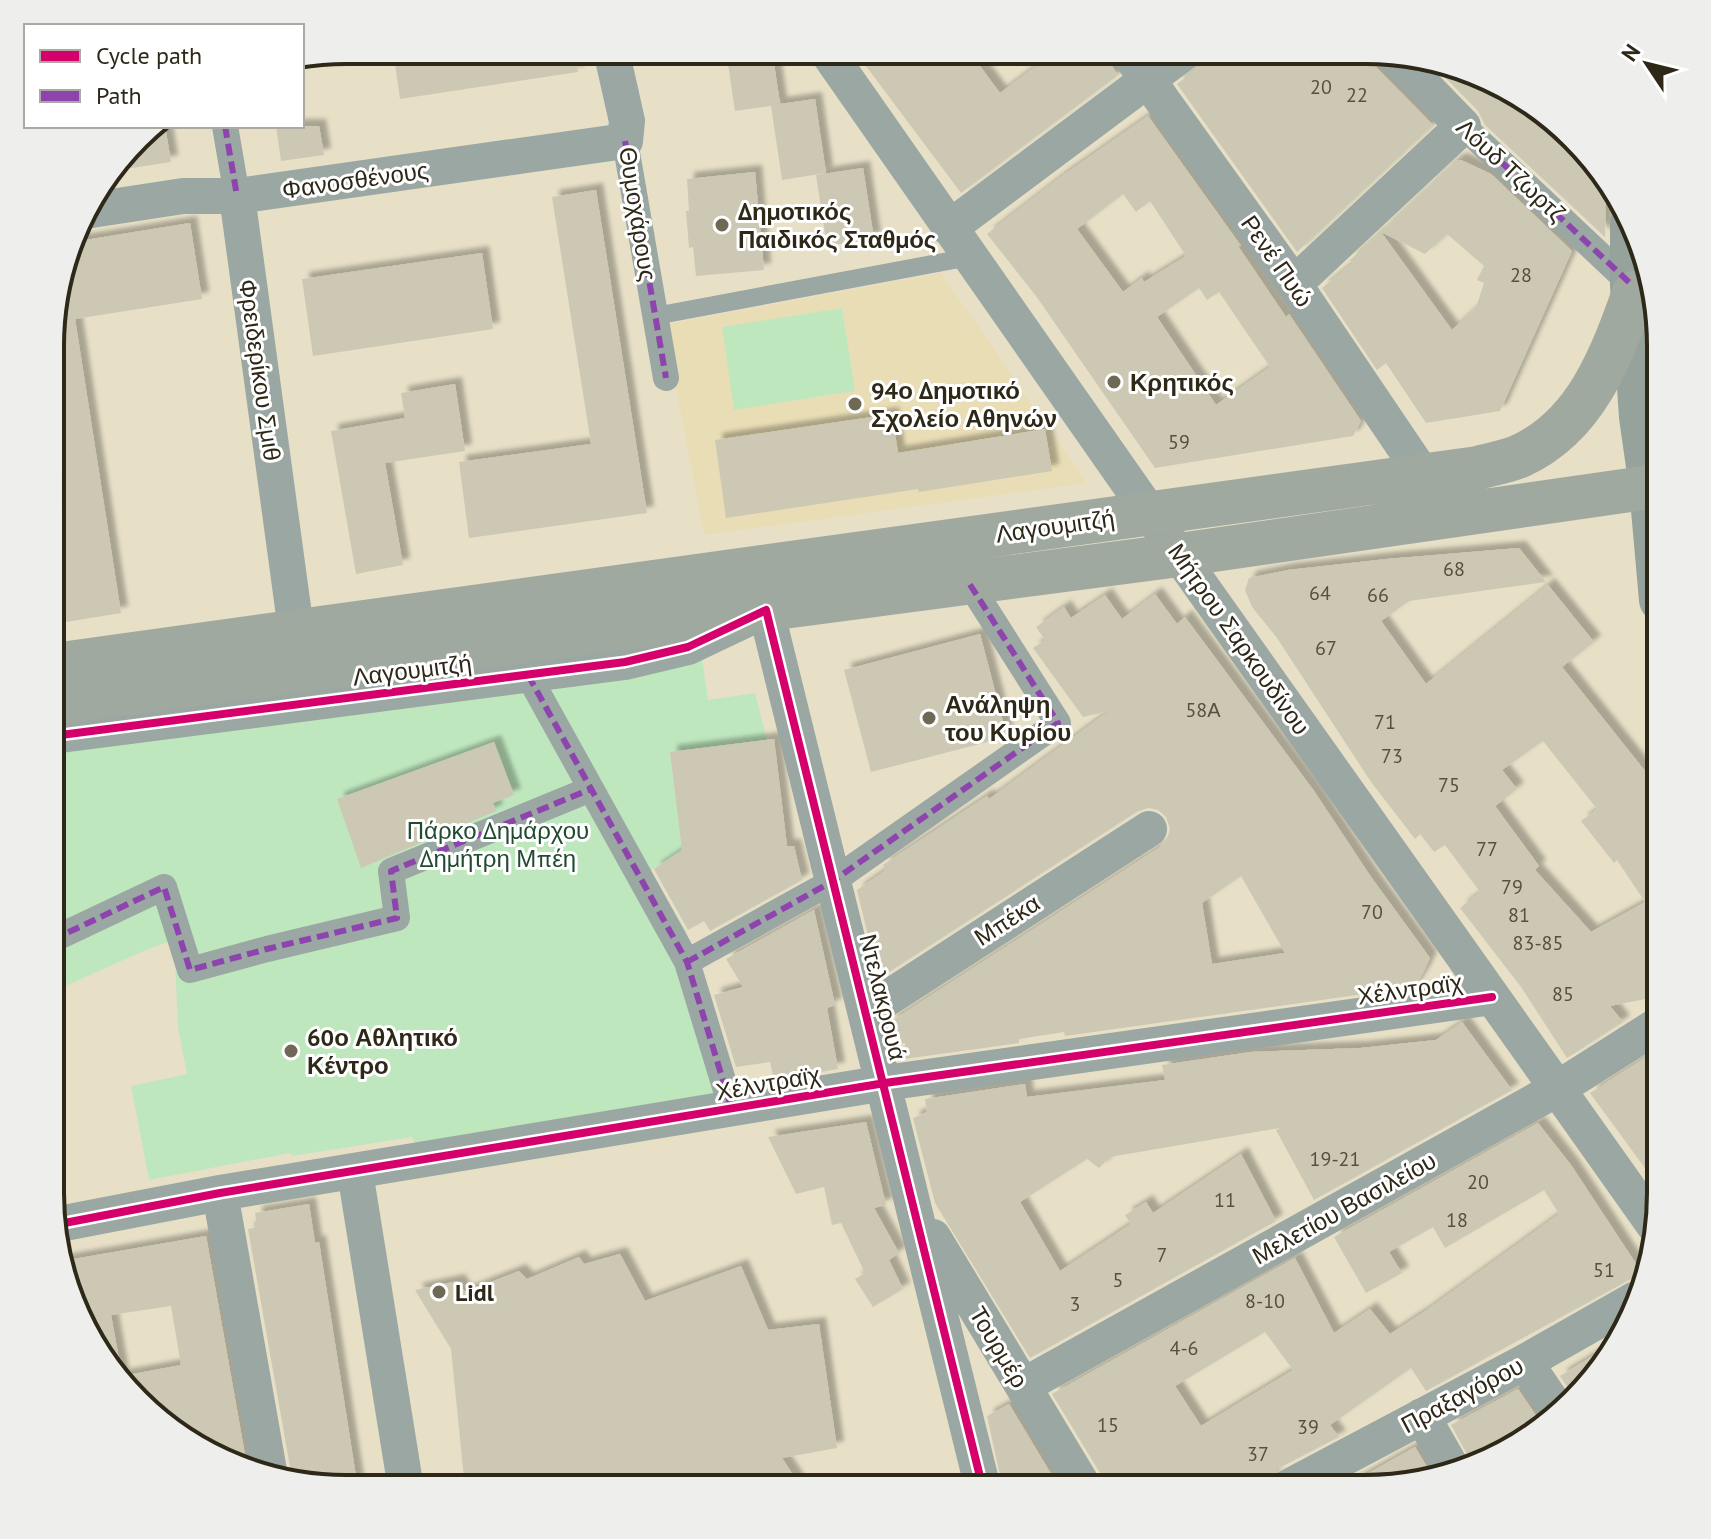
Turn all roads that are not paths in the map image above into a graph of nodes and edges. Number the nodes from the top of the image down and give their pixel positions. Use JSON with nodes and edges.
{"nodes":[{"id":1,"x":614,"y":64,"type":"edge"},
{"id":2,"x":836,"y":64,"type":"edge"},
{"id":3,"x":1136,"y":65,"type":"edge"},
{"id":4,"x":1167,"y":65,"type":"edge"},
{"id":5,"x":1405,"y":67,"type":"edge"},
{"id":6,"x":1147,"y":80,"type":"junction"},
{"id":7,"x":1463,"y":126,"type":"junction"},
{"id":8,"x":225,"y":128,"type":"edge"},
{"id":9,"x":625,"y":141,"type":"junction"},
{"id":10,"x":237,"y":196,"type":"junction"},
{"id":11,"x":100,"y":209,"type":"edge"},
{"id":12,"x":949,"y":228,"type":"junction"},
{"id":13,"x":970,"y":257,"type":"junction"},
{"id":14,"x":1633,"y":257,"type":"edge"},
{"id":15,"x":1294,"y":284,"type":"junction"},
{"id":16,"x":1633,"y":289,"type":"junction"},
{"id":17,"x":655,"y":316,"type":"junction"},
{"id":18,"x":666,"y":378,"type":"dead end"},
{"id":19,"x":1423,"y":475,"type":"junction"},
{"id":20,"x":1646,"y":484,"type":"edge"},
{"id":21,"x":1647,"y":495,"type":"edge"},
{"id":22,"x":1152,"y":513,"type":"junction"},
{"id":23,"x":1179,"y":555,"type":"junction"},
{"id":24,"x":969,"y":583,"type":"junction"},
{"id":25,"x":766,"y":610,"type":"junction"},
{"id":26,"x":294,"y":615,"type":"dead end"},
{"id":27,"x":64,"y":664,"type":"edge"},
{"id":28,"x":528,"y":675,"type":"junction"},
{"id":29,"x":64,"y":702,"type":"edge"},
{"id":30,"x":64,"y":735,"type":"edge"},
{"id":31,"x":591,"y":789,"type":"junction"},
{"id":32,"x":1149,"y":829,"type":"dead end"},
{"id":33,"x":833,"y":881,"type":"junction"},
{"id":34,"x":65,"y":934,"type":"edge"},
{"id":35,"x":687,"y":962,"type":"junction"},
{"id":36,"x":1492,"y":997,"type":"junction"},
{"id":37,"x":866,"y":1012,"type":"junction"},
{"id":38,"x":1647,"y":1032,"type":"edge"},
{"id":39,"x":885,"y":1083,"type":"junction"},
{"id":40,"x":1557,"y":1089,"type":"junction"},
{"id":41,"x":732,"y":1110,"type":"junction"},
{"id":42,"x":355,"y":1172,"type":"junction"},
{"id":43,"x":220,"y":1193,"type":"junction"},
{"id":44,"x":913,"y":1205,"type":"junction"},
{"id":45,"x":1646,"y":1214,"type":"edge"},
{"id":46,"x":66,"y":1223,"type":"edge"},
{"id":47,"x":1624,"y":1306,"type":"edge"},
{"id":48,"x":1525,"y":1362,"type":"junction"},
{"id":49,"x":1023,"y":1386,"type":"junction"},
{"id":50,"x":1553,"y":1403,"type":"edge"},
{"id":51,"x":1422,"y":1416,"type":"junction"},
{"id":52,"x":1448,"y":1462,"type":"edge"},
{"id":53,"x":268,"y":1464,"type":"edge"},
{"id":54,"x":979,"y":1474,"type":"edge"},
{"id":55,"x":1076,"y":1474,"type":"edge"},
{"id":56,"x":1317,"y":1474,"type":"edge"},
{"id":57,"x":404,"y":1475,"type":"edge"}],
"edges":[{"from":1,"to":9,"type":"street","name":"Θυμοχάρους"},
{"from":2,"to":12,"type":"street","name":"Μήτρου Σαρκουδίνου"},
{"from":3,"to":6,"type":"street","name":"Ρενέ Πυώ"},
{"from":4,"to":6,"type":"street"},
{"from":5,"to":7,"type":"street","name":"Λόυδ Τζωρτζ"},
{"from":6,"to":12,"type":"street"},
{"from":6,"to":15,"type":"street","name":"Ρενέ Πυώ"},
{"from":7,"to":15,"type":"street"},
{"from":7,"to":16,"type":"street","name":"Λόυδ Τζωρτζ"},
{"from":8,"to":10,"type":"street","name":"Φρειδερίκου Σμιθ"},
{"from":9,"to":10,"type":"street","name":"Φανοσθένους"},
{"from":9,"to":17,"type":"street","name":"Θυμοχάρους"},
{"from":10,"to":11,"type":"street","name":"Φανοσθένους"},
{"from":10,"to":26,"type":"street","name":"Φρειδερίκου Σμιθ"},
{"from":12,"to":13,"type":"street","name":"Μήτρου Σαρκουδίνου"},
{"from":13,"to":17,"type":"lane"},
{"from":13,"to":22,"type":"street","name":"Μήτρου Σαρκουδίνου"},
{"from":14,"to":16,"type":"main road"},
{"from":15,"to":19,"type":"street","name":"Ρενέ Πυώ"},
{"from":16,"to":19,"type":"main road","name":"Λαγουμιτζή"},
{"from":16,"to":20,"type":"main road"},
{"from":17,"to":18,"type":"street","name":"Θυμοχάρους"},
{"from":19,"to":22,"type":"main road","name":"Λαγουμιτζή"},
{"from":21,"to":23,"type":"main road","name":"Λαγουμιτζή"},
{"from":22,"to":23,"type":"street","name":"Μήτρου Σαρκουδίνου"},
{"from":22,"to":27,"type":"main road","name":"Λαγουμιτζή"},
{"from":23,"to":24,"type":"main road","name":"Λαγουμιτζή"},
{"from":23,"to":36,"type":"street","name":"Μήτρου Σαρκουδίνου"},
{"from":24,"to":25,"type":"main road","name":"Λαγουμιτζή"},
{"from":24,"to":33,"type":"street"},
{"from":25,"to":28,"type":"street","name":"Λαγουμιτζή"},
{"from":25,"to":29,"type":"main road","name":"Λαγουμιτζή"},
{"from":25,"to":33,"type":"street","name":"Ντελακρουά"},
{"from":28,"to":30,"type":"street","name":"Λαγουμιτζή"},
{"from":28,"to":31,"type":"street"},
{"from":31,"to":34,"type":"street"},
{"from":31,"to":35,"type":"street"},
{"from":32,"to":37,"type":"street","name":"Μπέκα"},
{"from":33,"to":35,"type":"street"},
{"from":33,"to":37,"type":"street","name":"Ντελακρουά"},
{"from":35,"to":41,"type":"street"},
{"from":36,"to":39,"type":"street","name":"Χέλντραϊχ"},
{"from":36,"to":40,"type":"street","name":"Μήτρου Σαρκουδίνου"},
{"from":37,"to":39,"type":"street","name":"Ντελακρουά"},
{"from":38,"to":40,"type":"street","name":"Μελετίου Βασιλείου"},
{"from":39,"to":41,"type":"street","name":"Χέλντραϊχ"},
{"from":39,"to":44,"type":"street","name":"Ντελακρουά"},
{"from":40,"to":45,"type":"street","name":"Μήτρου Σαρκουδίνου"},
{"from":40,"to":49,"type":"street","name":"Μελετίου Βασιλείου"},
{"from":41,"to":42,"type":"street","name":"Χέλντραϊχ"},
{"from":42,"to":43,"type":"street","name":"Χέλντραϊχ"},
{"from":42,"to":57,"type":"street"},
{"from":43,"to":46,"type":"street","name":"Χέλντραϊχ"},
{"from":43,"to":53,"type":"street"},
{"from":44,"to":49,"type":"street","name":"Τουρμέρ"},
{"from":44,"to":54,"type":"street","name":"Ντελακρουά"},
{"from":47,"to":48,"type":"street","name":"Πραξαγόρου"},
{"from":48,"to":50,"type":"street"},
{"from":48,"to":51,"type":"street","name":"Πραξαγόρου"},
{"from":49,"to":55,"type":"street","name":"Τουρμέρ"},
{"from":51,"to":52,"type":"street"},
{"from":51,"to":56,"type":"street","name":"Πραξαγόρου"}]}
